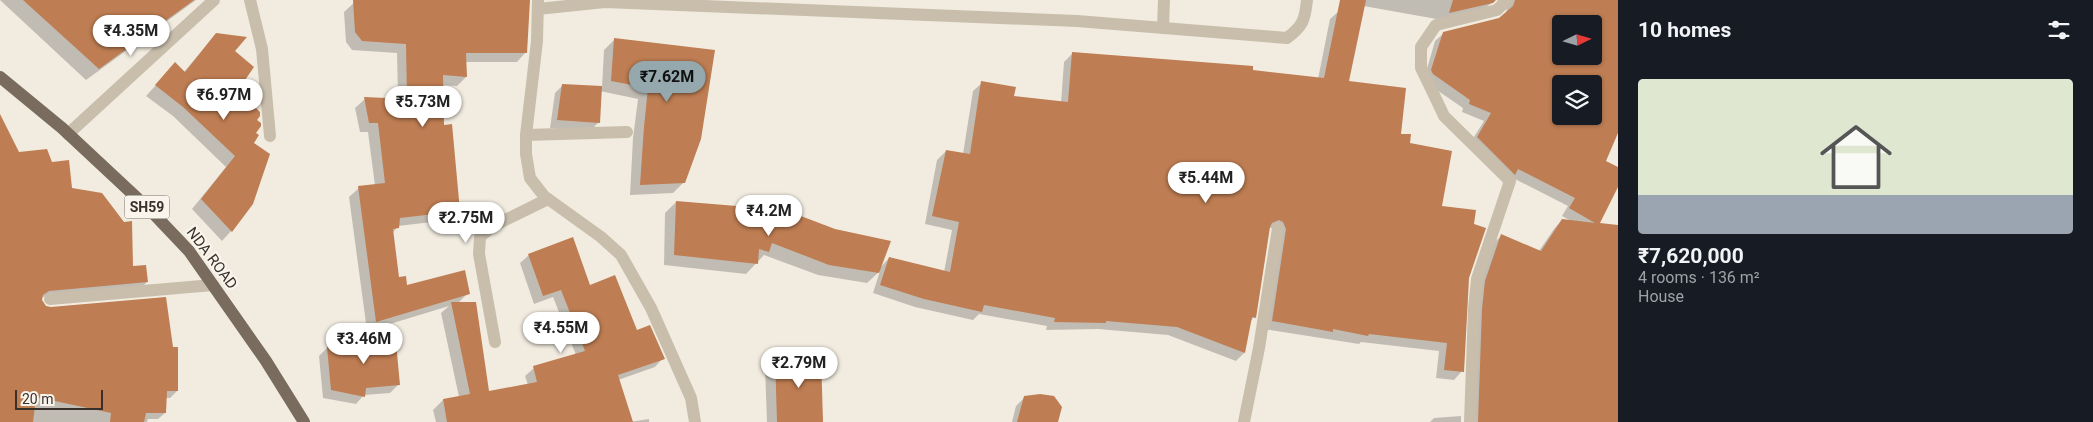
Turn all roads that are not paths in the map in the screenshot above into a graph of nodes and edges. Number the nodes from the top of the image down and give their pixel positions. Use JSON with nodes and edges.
{"nodes":[{"id":1,"x":214,"y":0,"type":"edge"},
{"id":2,"x":250,"y":0,"type":"edge"},
{"id":3,"x":1164,"y":0,"type":"edge"},
{"id":4,"x":1307,"y":0,"type":"edge"},
{"id":5,"x":1507,"y":0,"type":"edge"},
{"id":6,"x":538,"y":5,"type":"edge"},
{"id":7,"x":1163,"y":28,"type":"junction"},
{"id":8,"x":0,"y":78,"type":"edge"},
{"id":9,"x":627,"y":132,"type":"dead end"},
{"id":10,"x":68,"y":134,"type":"junction"},
{"id":11,"x":526,"y":135,"type":"junction"},
{"id":12,"x":270,"y":136,"type":"dead end"},
{"id":13,"x":548,"y":199,"type":"junction"},
{"id":14,"x":1278,"y":228,"type":"dead end"},
{"id":15,"x":213,"y":284,"type":"junction"},
{"id":16,"x":50,"y":299,"type":"dead end"},
{"id":17,"x":495,"y":342,"type":"dead end"},
{"id":18,"x":304,"y":422,"type":"edge"},
{"id":19,"x":695,"y":422,"type":"edge"},
{"id":20,"x":1244,"y":422,"type":"edge"},
{"id":21,"x":1470,"y":422,"type":"edge"}],
"edges":[{"from":1,"to":10,"type":"street"},
{"from":2,"to":12,"type":"street"},
{"from":3,"to":7,"type":"street"},
{"from":4,"to":7,"type":"street"},
{"from":5,"to":21,"type":"street"},
{"from":6,"to":7,"type":"street"},
{"from":6,"to":11,"type":"street"},
{"from":8,"to":10,"type":"main road","name":"NDA ROAD","number":"SH59"},
{"from":9,"to":11,"type":"street"},
{"from":10,"to":15,"type":"main road","name":"NDA ROAD","number":"SH59"},
{"from":11,"to":13,"type":"street"},
{"from":13,"to":17,"type":"street"},
{"from":13,"to":19,"type":"street"},
{"from":14,"to":20,"type":"street"},
{"from":15,"to":16,"type":"street"},
{"from":15,"to":18,"type":"main road","name":"NDA ROAD","number":"SH59"}]}
